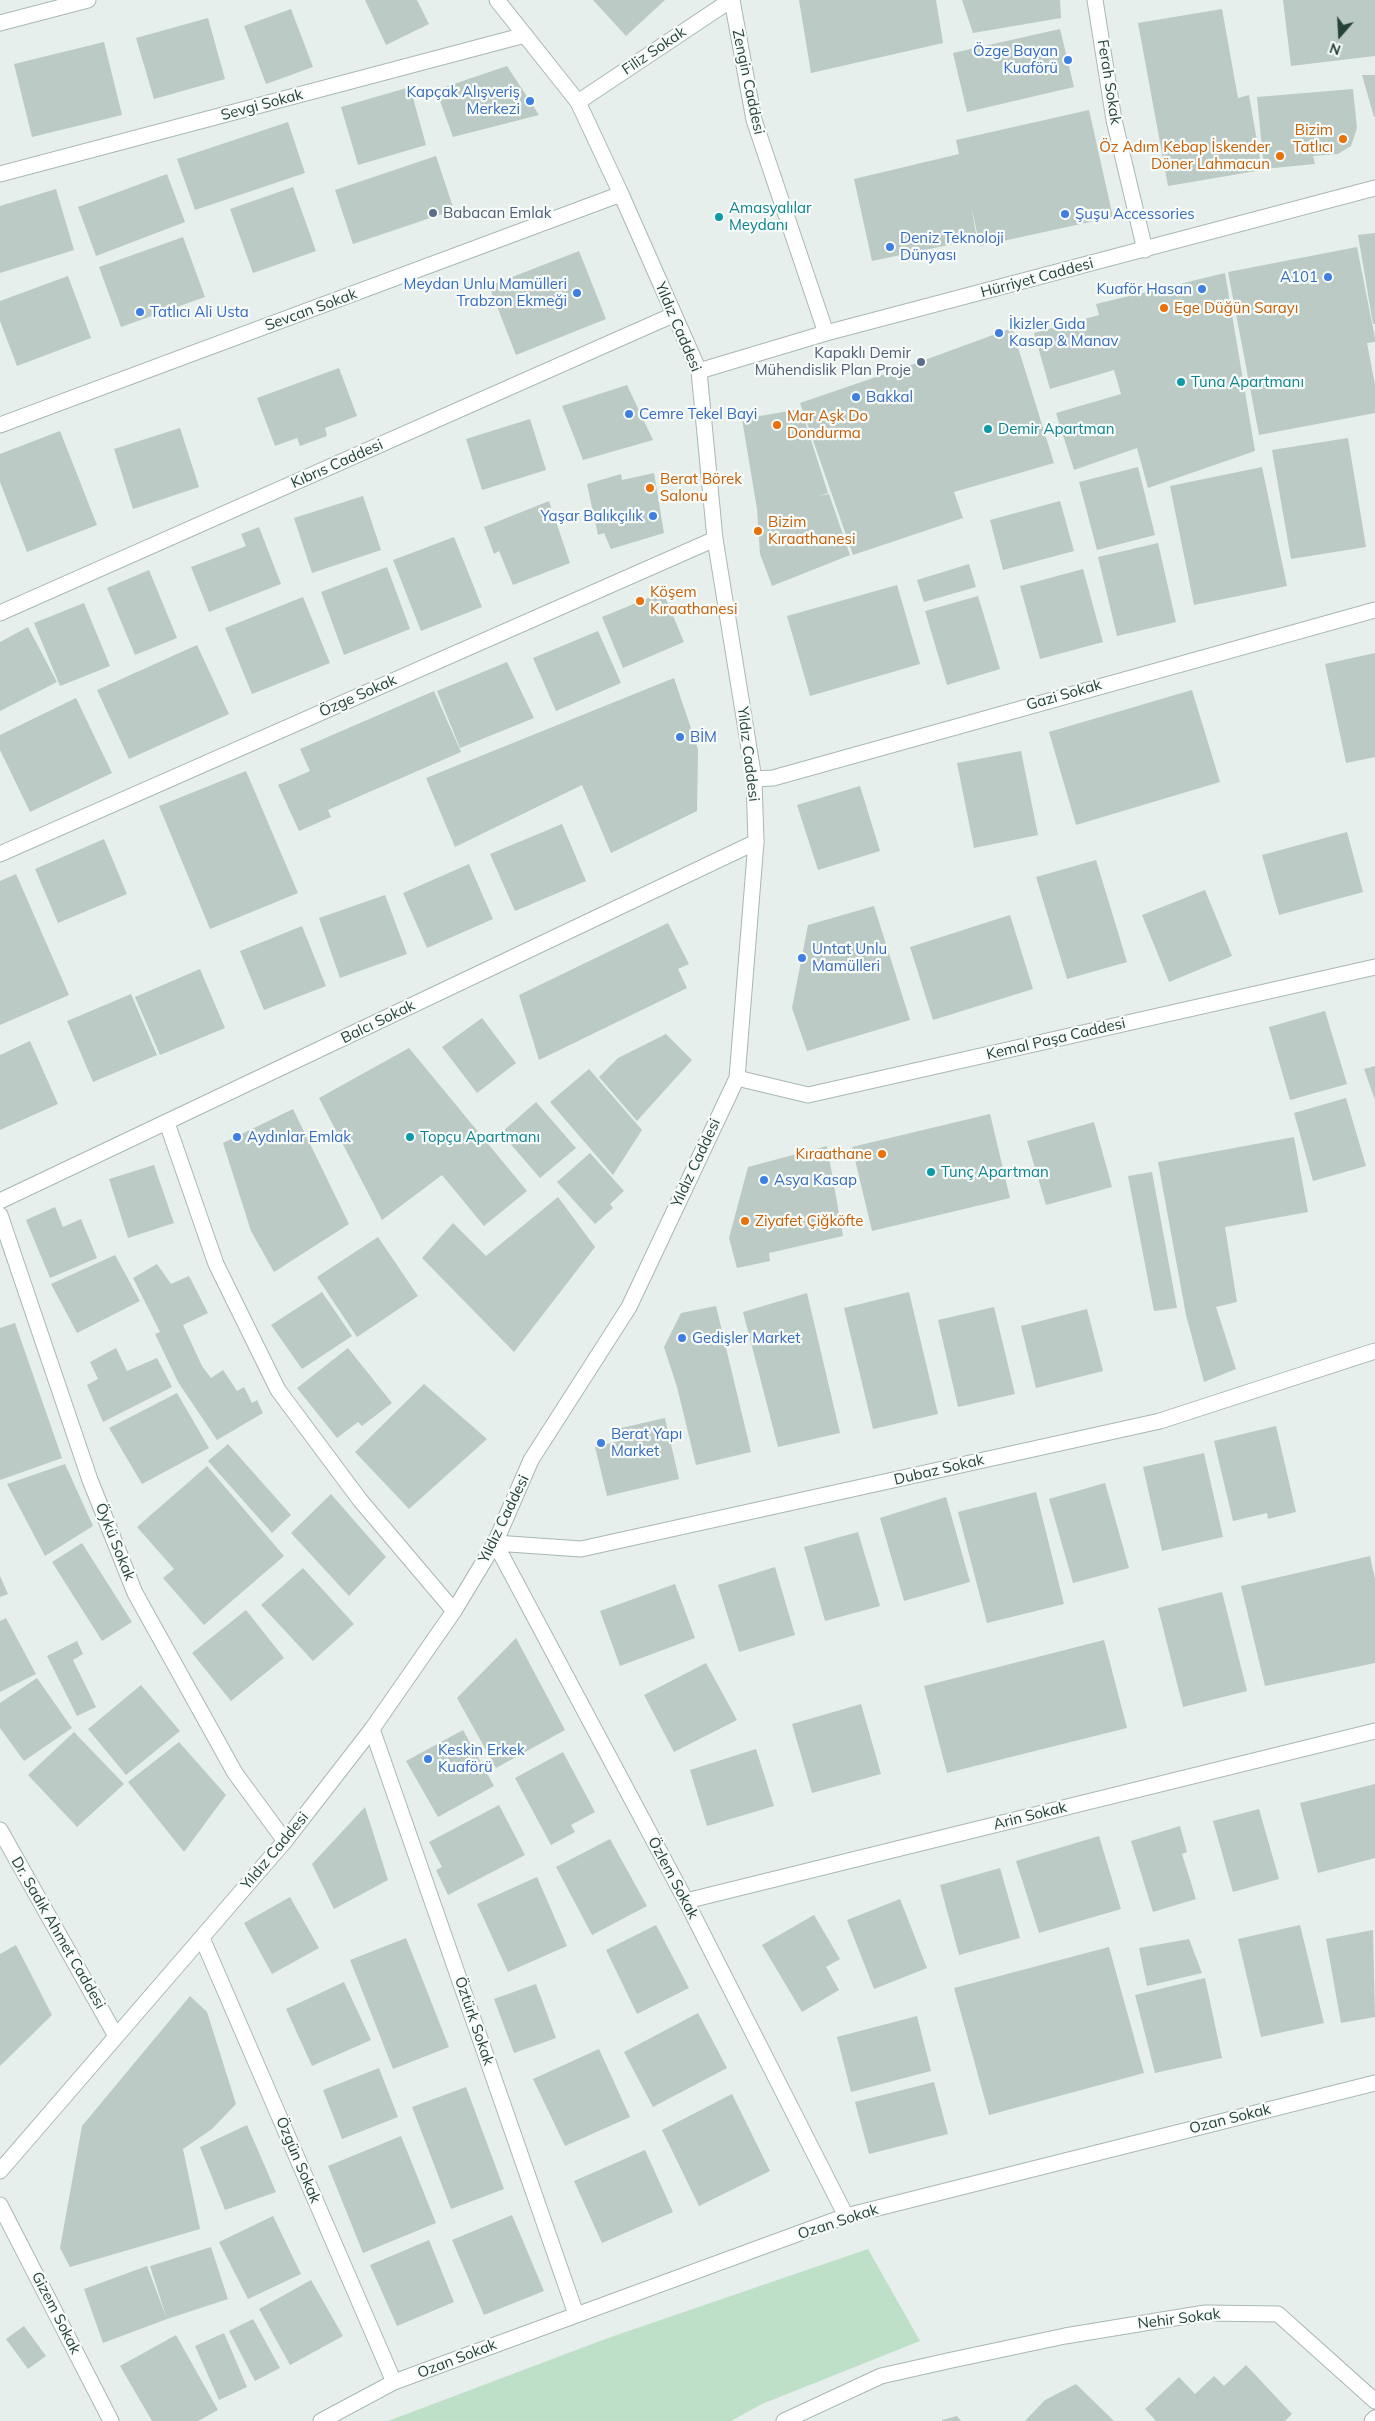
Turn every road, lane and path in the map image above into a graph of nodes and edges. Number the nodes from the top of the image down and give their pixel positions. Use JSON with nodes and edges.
{"nodes":[{"id":1,"x":88,"y":0,"type":"edge"},
{"id":2,"x":497,"y":0,"type":"edge"},
{"id":3,"x":731,"y":0,"type":"edge"},
{"id":4,"x":1095,"y":0,"type":"edge"},
{"id":5,"x":0,"y":23,"type":"edge"},
{"id":6,"x":525,"y":35,"type":"junction"},
{"id":7,"x":578,"y":102,"type":"junction"},
{"id":8,"x":0,"y":174,"type":"edge"},
{"id":9,"x":1375,"y":188,"type":"edge"},
{"id":10,"x":621,"y":194,"type":"junction"},
{"id":11,"x":1145,"y":250,"type":"junction"},
{"id":12,"x":673,"y":315,"type":"junction"},
{"id":13,"x":826,"y":333,"type":"junction"},
{"id":14,"x":699,"y":371,"type":"junction"},
{"id":15,"x":0,"y":425,"type":"edge"},
{"id":16,"x":715,"y":538,"type":"junction"},
{"id":17,"x":1375,"y":610,"type":"edge"},
{"id":18,"x":0,"y":613,"type":"edge"},
{"id":19,"x":754,"y":779,"type":"junction"},
{"id":20,"x":756,"y":842,"type":"junction"},
{"id":21,"x":0,"y":854,"type":"edge"},
{"id":22,"x":1375,"y":967,"type":"edge"},
{"id":23,"x":737,"y":1078,"type":"junction"},
{"id":24,"x":167,"y":1123,"type":"junction"},
{"id":25,"x":0,"y":1201,"type":"edge"},
{"id":26,"x":0,"y":1215,"type":"edge"},
{"id":27,"x":1375,"y":1351,"type":"edge"},
{"id":28,"x":495,"y":1543,"type":"junction"},
{"id":29,"x":454,"y":1611,"type":"junction"},
{"id":30,"x":372,"y":1729,"type":"junction"},
{"id":31,"x":1375,"y":1731,"type":"edge"},
{"id":32,"x":0,"y":1830,"type":"edge"},
{"id":33,"x":285,"y":1841,"type":"junction"},
{"id":34,"x":686,"y":1901,"type":"junction"},
{"id":35,"x":202,"y":1938,"type":"junction"},
{"id":36,"x":116,"y":2036,"type":"junction"},
{"id":37,"x":1375,"y":2083,"type":"edge"},
{"id":38,"x":0,"y":2171,"type":"edge"},
{"id":39,"x":0,"y":2205,"type":"edge"},
{"id":40,"x":846,"y":2216,"type":"junction"},
{"id":41,"x":576,"y":2314,"type":"junction"},
{"id":42,"x":394,"y":2382,"type":"junction"},
{"id":43,"x":1375,"y":2401,"type":"edge"},
{"id":44,"x":111,"y":2421,"type":"edge"},
{"id":45,"x":321,"y":2421,"type":"edge"},
{"id":46,"x":784,"y":2421,"type":"edge"}],
"edges":[{"from":1,"to":5,"type":"street"},
{"from":2,"to":6,"type":"street","name":"Yıldız Caddesi"},
{"from":3,"to":7,"type":"street","name":"Filiz Sokak"},
{"from":3,"to":13,"type":"street","name":"Zengin Caddesi"},
{"from":4,"to":11,"type":"street","name":"Ferah Sokak"},
{"from":6,"to":7,"type":"street","name":"Yıldız Caddesi"},
{"from":6,"to":8,"type":"street","name":"Sevgi Sokak"},
{"from":7,"to":10,"type":"street","name":"Yıldız Caddesi"},
{"from":9,"to":11,"type":"street","name":"Hürriyet Caddesi"},
{"from":10,"to":12,"type":"street","name":"Yıldız Caddesi"},
{"from":10,"to":15,"type":"street","name":"Sevcan Sokak"},
{"from":11,"to":13,"type":"street","name":"Hürriyet Caddesi"},
{"from":12,"to":14,"type":"street","name":"Yıldız Caddesi"},
{"from":12,"to":18,"type":"street","name":"Kıbrıs Caddesi"},
{"from":13,"to":14,"type":"street","name":"Hürriyet Caddesi"},
{"from":14,"to":16,"type":"street","name":"Yıldız Caddesi"},
{"from":16,"to":19,"type":"street","name":"Yıldız Caddesi"},
{"from":16,"to":21,"type":"street","name":"Özge Sokak"},
{"from":17,"to":19,"type":"street","name":"Gazi Sokak"},
{"from":19,"to":20,"type":"street","name":"Yıldız Caddesi"},
{"from":20,"to":23,"type":"street","name":"Yıldız Caddesi"},
{"from":20,"to":24,"type":"street","name":"Balcı Sokak"},
{"from":22,"to":23,"type":"street","name":"Kemal Paşa Caddesi"},
{"from":23,"to":28,"type":"street","name":"Yıldız Caddesi"},
{"from":24,"to":25,"type":"street","name":"Balcı Sokak"},
{"from":24,"to":29,"type":"street"},
{"from":26,"to":33,"type":"street","name":"Öykü Sokak"},
{"from":27,"to":28,"type":"street","name":"Dubaz Sokak"},
{"from":28,"to":29,"type":"street","name":"Yıldız Caddesi"},
{"from":28,"to":34,"type":"street","name":"Özlem Sokak"},
{"from":29,"to":30,"type":"street","name":"Yıldız Caddesi"},
{"from":30,"to":33,"type":"street","name":"Yıldız Caddesi"},
{"from":30,"to":41,"type":"street","name":"Öztürk Sokak"},
{"from":31,"to":34,"type":"street","name":"Arin Sokak"},
{"from":32,"to":36,"type":"street","name":"Dr. Sadık Ahmet Caddesi"},
{"from":33,"to":35,"type":"street","name":"Yıldız Caddesi"},
{"from":34,"to":40,"type":"street","name":"Özlem Sokak"},
{"from":35,"to":36,"type":"street","name":"Yıldız Caddesi"},
{"from":35,"to":42,"type":"street","name":"Özgün Sokak"},
{"from":36,"to":38,"type":"street","name":"Yıldız Caddesi"},
{"from":37,"to":40,"type":"street","name":"Ozan Sokak"},
{"from":39,"to":44,"type":"street","name":"Gizem Sokak"},
{"from":40,"to":41,"type":"street","name":"Ozan Sokak"},
{"from":41,"to":42,"type":"street","name":"Ozan Sokak"},
{"from":42,"to":45,"type":"street","name":"Ozan Sokak"},
{"from":43,"to":46,"type":"street","name":"Nehir Sokak"}]}
